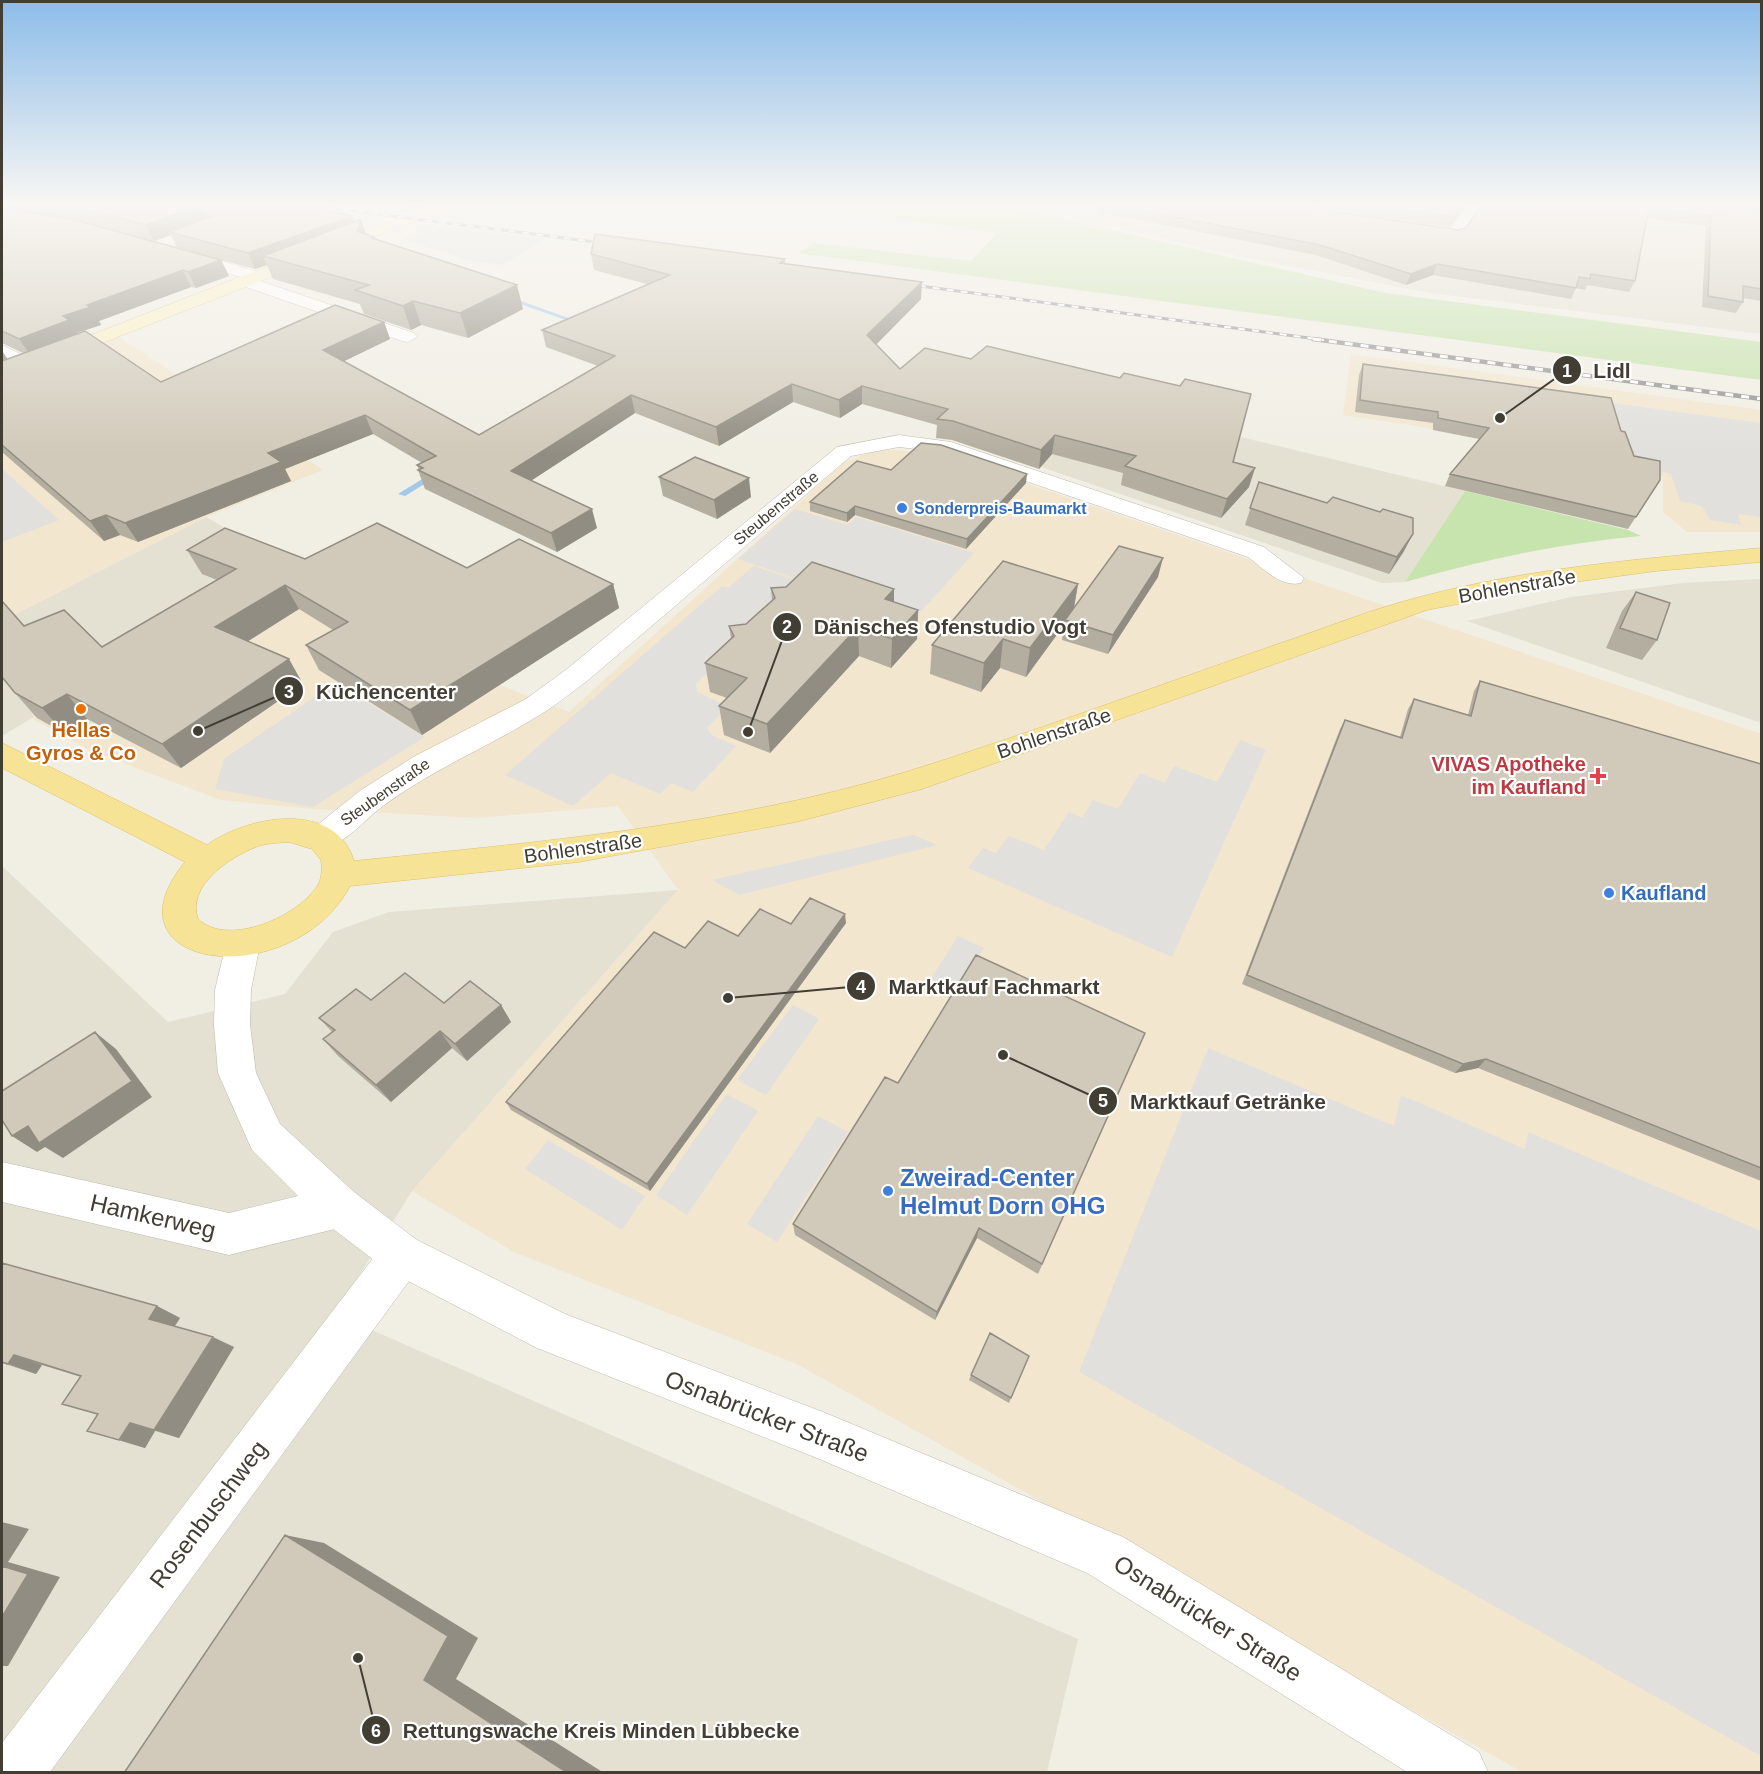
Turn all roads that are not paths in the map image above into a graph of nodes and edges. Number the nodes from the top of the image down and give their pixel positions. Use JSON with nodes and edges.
{"nodes":[{"id":1,"x":222,"y":289,"type":"edge"},
{"id":2,"x":279,"y":289,"type":"edge"},
{"id":3,"x":408,"y":337,"type":"dead end"},
{"id":4,"x":2,"y":350,"type":"edge"},
{"id":5,"x":28,"y":365,"type":"junction"},
{"id":6,"x":2,"y":376,"type":"edge"},
{"id":7,"x":1761,"y":555,"type":"edge"},
{"id":8,"x":1292,"y":578,"type":"dead end"},
{"id":9,"x":2,"y":753,"type":"edge"},
{"id":10,"x":322,"y":838,"type":"junction"},
{"id":11,"x":209,"y":860,"type":"junction"},
{"id":12,"x":338,"y":875,"type":"junction"},
{"id":13,"x":243,"y":944,"type":"junction"},
{"id":14,"x":2,"y":1182,"type":"edge"},
{"id":15,"x":339,"y":1208,"type":"junction"},
{"id":16,"x":402,"y":1255,"type":"junction"},
{"id":17,"x":15,"y":1773,"type":"edge"},
{"id":18,"x":1459,"y":1773,"type":"edge"}],
"edges":[{"from":1,"to":5,"type":"main road"},
{"from":2,"to":3,"type":"street"},
{"from":4,"to":5,"type":"street"},
{"from":5,"to":6,"type":"main road"},
{"from":7,"to":12,"type":"main road","name":"Bohlenstraße"},
{"from":8,"to":10,"type":"street","name":"Steubenstraße"},
{"from":9,"to":11,"type":"main road"},
{"from":10,"to":11,"type":"main road"},
{"from":10,"to":12,"type":"main road"},
{"from":11,"to":13,"type":"main road"},
{"from":12,"to":13,"type":"main road"},
{"from":13,"to":15,"type":"street","name":"Osnabrücker Straße"},
{"from":14,"to":15,"type":"street","name":"Hamkerweg"},
{"from":15,"to":16,"type":"street","name":"Osnabrücker Straße"},
{"from":16,"to":17,"type":"street","name":"Rosenbuschweg"},
{"from":16,"to":18,"type":"street","name":"Osnabrücker Straße"}]}
